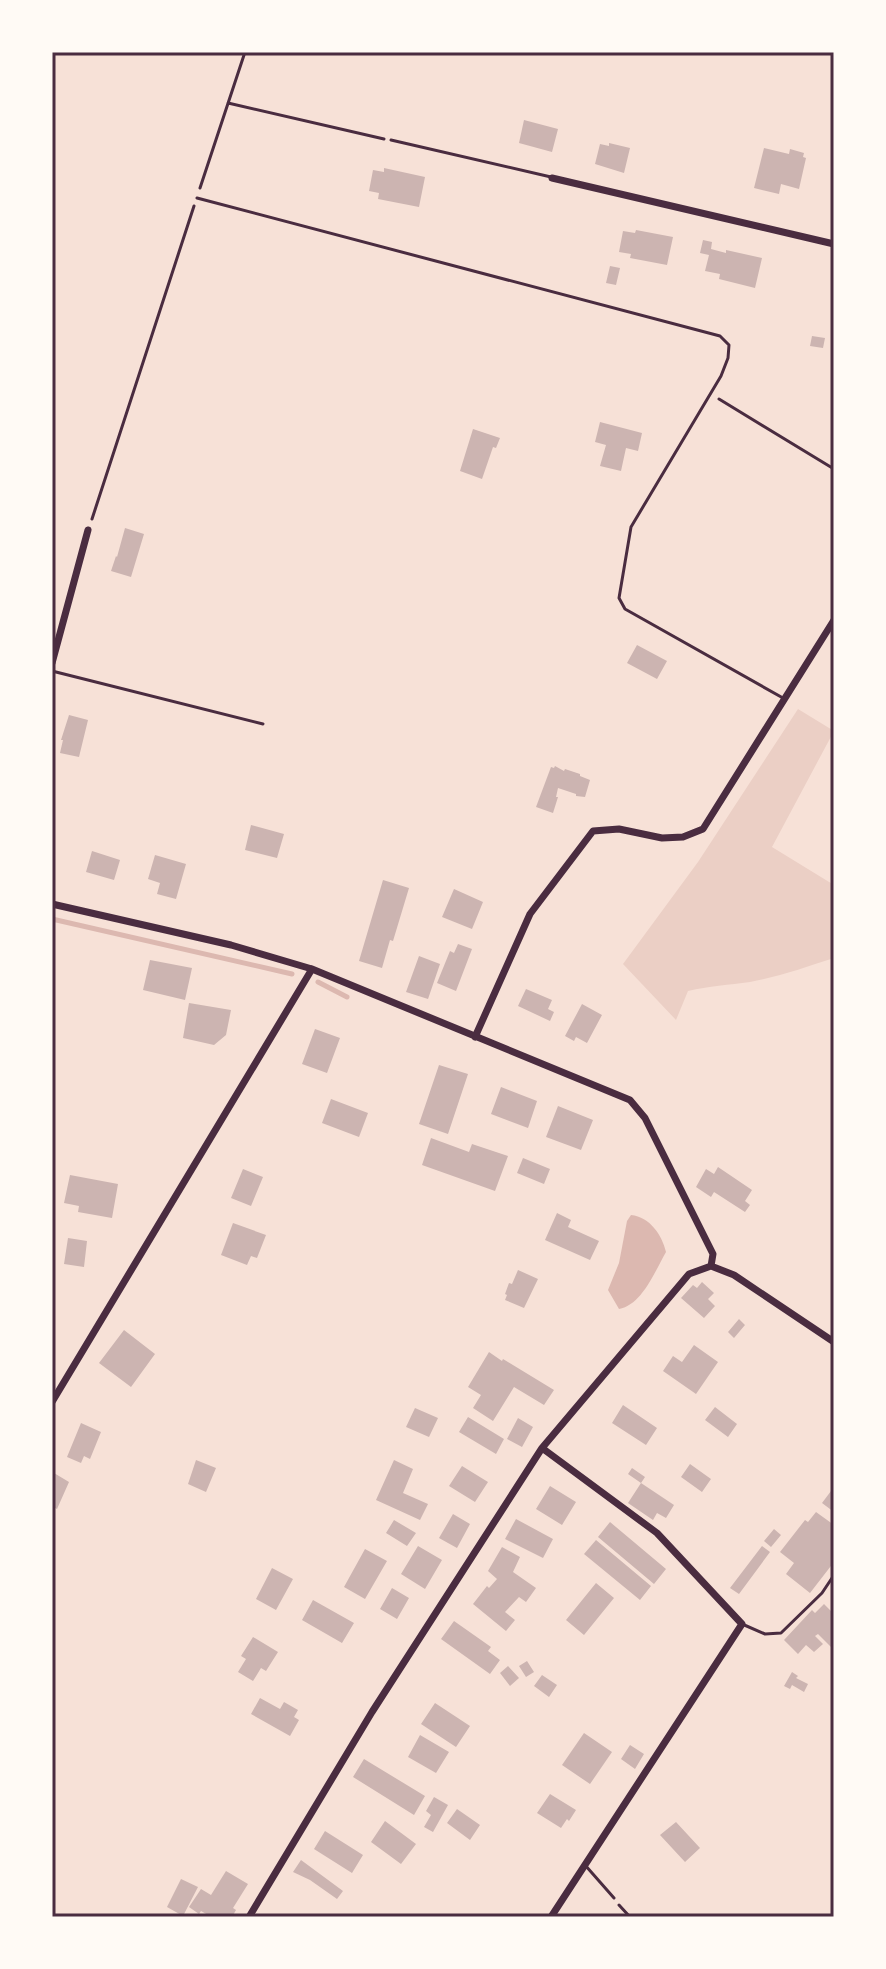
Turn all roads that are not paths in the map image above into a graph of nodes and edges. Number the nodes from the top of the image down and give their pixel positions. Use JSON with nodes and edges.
{"nodes":[{"id":1,"x":391,"y":140,"type":"road end"},
{"id":2,"x":552,"y":178,"type":"joint"},
{"id":3,"x":197,"y":198,"type":"road end"},
{"id":4,"x":834,"y":244,"type":"edge"},
{"id":5,"x":719,"y":399,"type":"dead end"},
{"id":6,"x":834,"y":469,"type":"edge"},
{"id":7,"x":88,"y":530,"type":"road end"},
{"id":8,"x":834,"y":620,"type":"edge"},
{"id":9,"x":52,"y":663,"type":"edge"},
{"id":10,"x":52,"y":671,"type":"edge"},
{"id":11,"x":784,"y":698,"type":"junction"},
{"id":12,"x":263,"y":724,"type":"dead end"},
{"id":13,"x":52,"y":904,"type":"edge"},
{"id":14,"x":312,"y":969,"type":"junction"},
{"id":15,"x":475,"y":1037,"type":"junction"},
{"id":16,"x":711,"y":1266,"type":"junction"},
{"id":17,"x":834,"y":1342,"type":"edge"},
{"id":18,"x":52,"y":1402,"type":"edge"},
{"id":19,"x":542,"y":1448,"type":"junction"},
{"id":20,"x":834,"y":1575,"type":"edge"},
{"id":21,"x":742,"y":1624,"type":"junction"},
{"id":22,"x":585,"y":1865,"type":"junction"},
{"id":23,"x":614,"y":1898,"type":"road end"},
{"id":24,"x":249,"y":1917,"type":"edge"},
{"id":25,"x":551,"y":1917,"type":"edge"}],
"edges":[{"from":1,"to":2,"type":"lane"},
{"from":2,"to":4,"type":"street"},
{"from":3,"to":11,"type":"lane"},
{"from":5,"to":6,"type":"lane"},
{"from":7,"to":9,"type":"street"},
{"from":8,"to":11,"type":"street"},
{"from":10,"to":12,"type":"lane"},
{"from":11,"to":15,"type":"street"},
{"from":13,"to":14,"type":"street"},
{"from":14,"to":15,"type":"street"},
{"from":14,"to":18,"type":"street"},
{"from":15,"to":16,"type":"street"},
{"from":16,"to":17,"type":"street"},
{"from":16,"to":19,"type":"street"},
{"from":19,"to":21,"type":"street"},
{"from":19,"to":24,"type":"street"},
{"from":20,"to":21,"type":"lane"},
{"from":21,"to":22,"type":"street"},
{"from":22,"to":23,"type":"lane"},
{"from":22,"to":25,"type":"street"}]}
